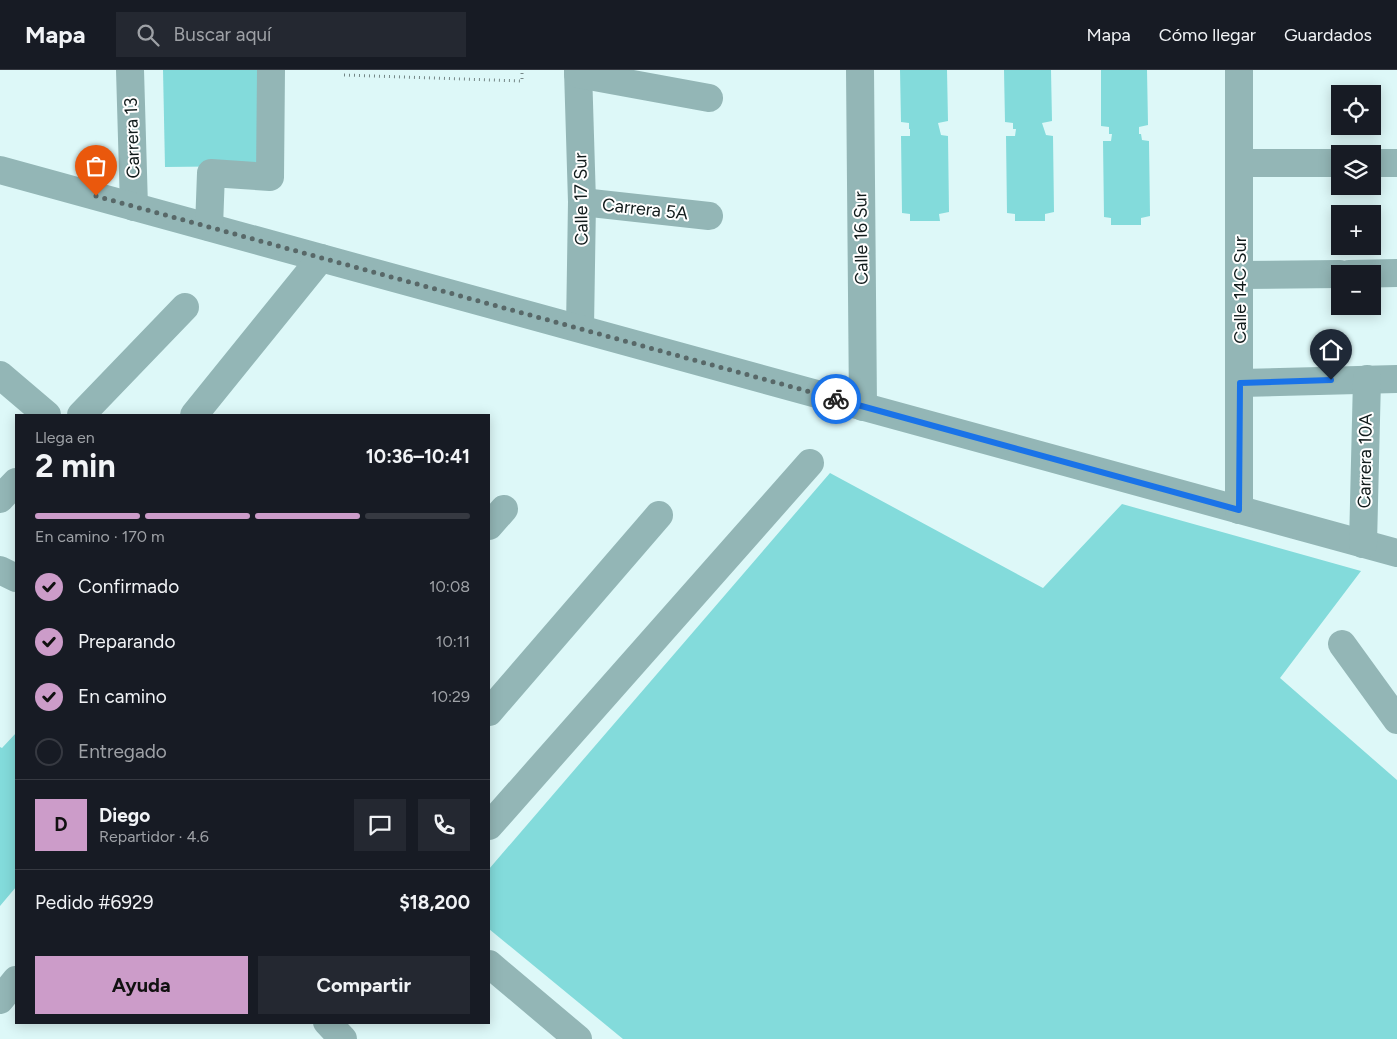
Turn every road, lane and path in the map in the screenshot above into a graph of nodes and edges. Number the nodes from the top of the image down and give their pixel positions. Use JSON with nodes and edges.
{"nodes":[{"id":1,"x":130,"y":70,"type":"edge"},
{"id":2,"x":270,"y":70,"type":"edge"},
{"id":3,"x":522,"y":70,"type":"edge"},
{"id":4,"x":860,"y":70,"type":"edge"},
{"id":5,"x":1239,"y":70,"type":"edge"},
{"id":6,"x":578,"y":72,"type":"edge"},
{"id":7,"x":344,"y":76,"type":"dead end"},
{"id":8,"x":709,"y":98,"type":"dead end"},
{"id":9,"x":1240,"y":163,"type":"junction"},
{"id":10,"x":1331,"y":163,"type":"edge"},
{"id":11,"x":1381,"y":163,"type":"edge"},
{"id":12,"x":1397,"y":163,"type":"edge"},
{"id":13,"x":0,"y":170,"type":"edge"},
{"id":14,"x":582,"y":202,"type":"junction"},
{"id":15,"x":134,"y":207,"type":"junction"},
{"id":16,"x":709,"y":216,"type":"dead end"},
{"id":17,"x":209,"y":227,"type":"junction"},
{"id":18,"x":322,"y":258,"type":"junction"},
{"id":19,"x":1381,"y":273,"type":"edge"},
{"id":20,"x":1397,"y":273,"type":"edge"},
{"id":21,"x":1240,"y":274,"type":"junction"},
{"id":22,"x":1331,"y":274,"type":"edge"},
{"id":23,"x":185,"y":307,"type":"dead end"},
{"id":24,"x":580,"y":328,"type":"junction"},
{"id":25,"x":0,"y":375,"type":"edge"},
{"id":26,"x":1367,"y":379,"type":"junction"},
{"id":27,"x":1397,"y":379,"type":"edge"},
{"id":28,"x":1240,"y":383,"type":"junction"},
{"id":29,"x":863,"y":406,"type":"junction"},
{"id":30,"x":93,"y":411,"type":"edge"},
{"id":31,"x":46,"y":414,"type":"edge"},
{"id":32,"x":195,"y":414,"type":"edge"},
{"id":33,"x":810,"y":463,"type":"dead end"},
{"id":34,"x":15,"y":483,"type":"edge"},
{"id":35,"x":0,"y":499,"type":"edge"},
{"id":36,"x":1239,"y":510,"type":"junction"},
{"id":37,"x":659,"y":515,"type":"dead end"},
{"id":38,"x":1363,"y":544,"type":"junction"},
{"id":39,"x":1397,"y":553,"type":"edge"},
{"id":40,"x":0,"y":571,"type":"edge"},
{"id":41,"x":15,"y":578,"type":"edge"},
{"id":42,"x":1342,"y":644,"type":"dead end"},
{"id":43,"x":490,"y":711,"type":"edge"},
{"id":44,"x":1397,"y":720,"type":"edge"},
{"id":45,"x":490,"y":825,"type":"edge"},
{"id":46,"x":490,"y":965,"type":"edge"},
{"id":47,"x":15,"y":981,"type":"edge"},
{"id":48,"x":0,"y":1000,"type":"edge"},
{"id":49,"x":329,"y":1024,"type":"edge"},
{"id":50,"x":343,"y":1039,"type":"edge"},
{"id":51,"x":578,"y":1039,"type":"edge"}],
"edges":[{"from":1,"to":15,"type":"street","name":"Carrera 13"},
{"from":2,"to":17,"type":"street"},
{"from":3,"to":7,"type":"path"},
{"from":4,"to":29,"type":"street","name":"Calle 16 Sur"},
{"from":5,"to":9,"type":"street","name":"Calle 14C Sur"},
{"from":6,"to":8,"type":"street"},
{"from":6,"to":14,"type":"street","name":"Calle 17 Sur"},
{"from":9,"to":10,"type":"street"},
{"from":9,"to":21,"type":"street","name":"Calle 14C Sur"},
{"from":11,"to":12,"type":"street"},
{"from":13,"to":15,"type":"street"},
{"from":14,"to":16,"type":"street","name":"Carrera 5A"},
{"from":14,"to":24,"type":"street","name":"Calle 17 Sur"},
{"from":15,"to":17,"type":"street"},
{"from":17,"to":18,"type":"street"},
{"from":18,"to":24,"type":"street"},
{"from":18,"to":32,"type":"street"},
{"from":19,"to":20,"type":"street"},
{"from":21,"to":22,"type":"street"},
{"from":21,"to":28,"type":"street","name":"Calle 14C Sur"},
{"from":23,"to":30,"type":"street"},
{"from":24,"to":29,"type":"street"},
{"from":25,"to":31,"type":"street"},
{"from":26,"to":27,"type":"street"},
{"from":26,"to":28,"type":"street"},
{"from":26,"to":38,"type":"street","name":"Carrera 10A"},
{"from":28,"to":36,"type":"street","name":"Calle 14C Sur"},
{"from":29,"to":36,"type":"street"},
{"from":33,"to":45,"type":"street"},
{"from":34,"to":35,"type":"street"},
{"from":36,"to":38,"type":"street"},
{"from":37,"to":43,"type":"street"},
{"from":38,"to":39,"type":"street"},
{"from":40,"to":41,"type":"street"},
{"from":42,"to":44,"type":"street"},
{"from":46,"to":51,"type":"street"},
{"from":47,"to":48,"type":"street"},
{"from":49,"to":50,"type":"street"}]}
